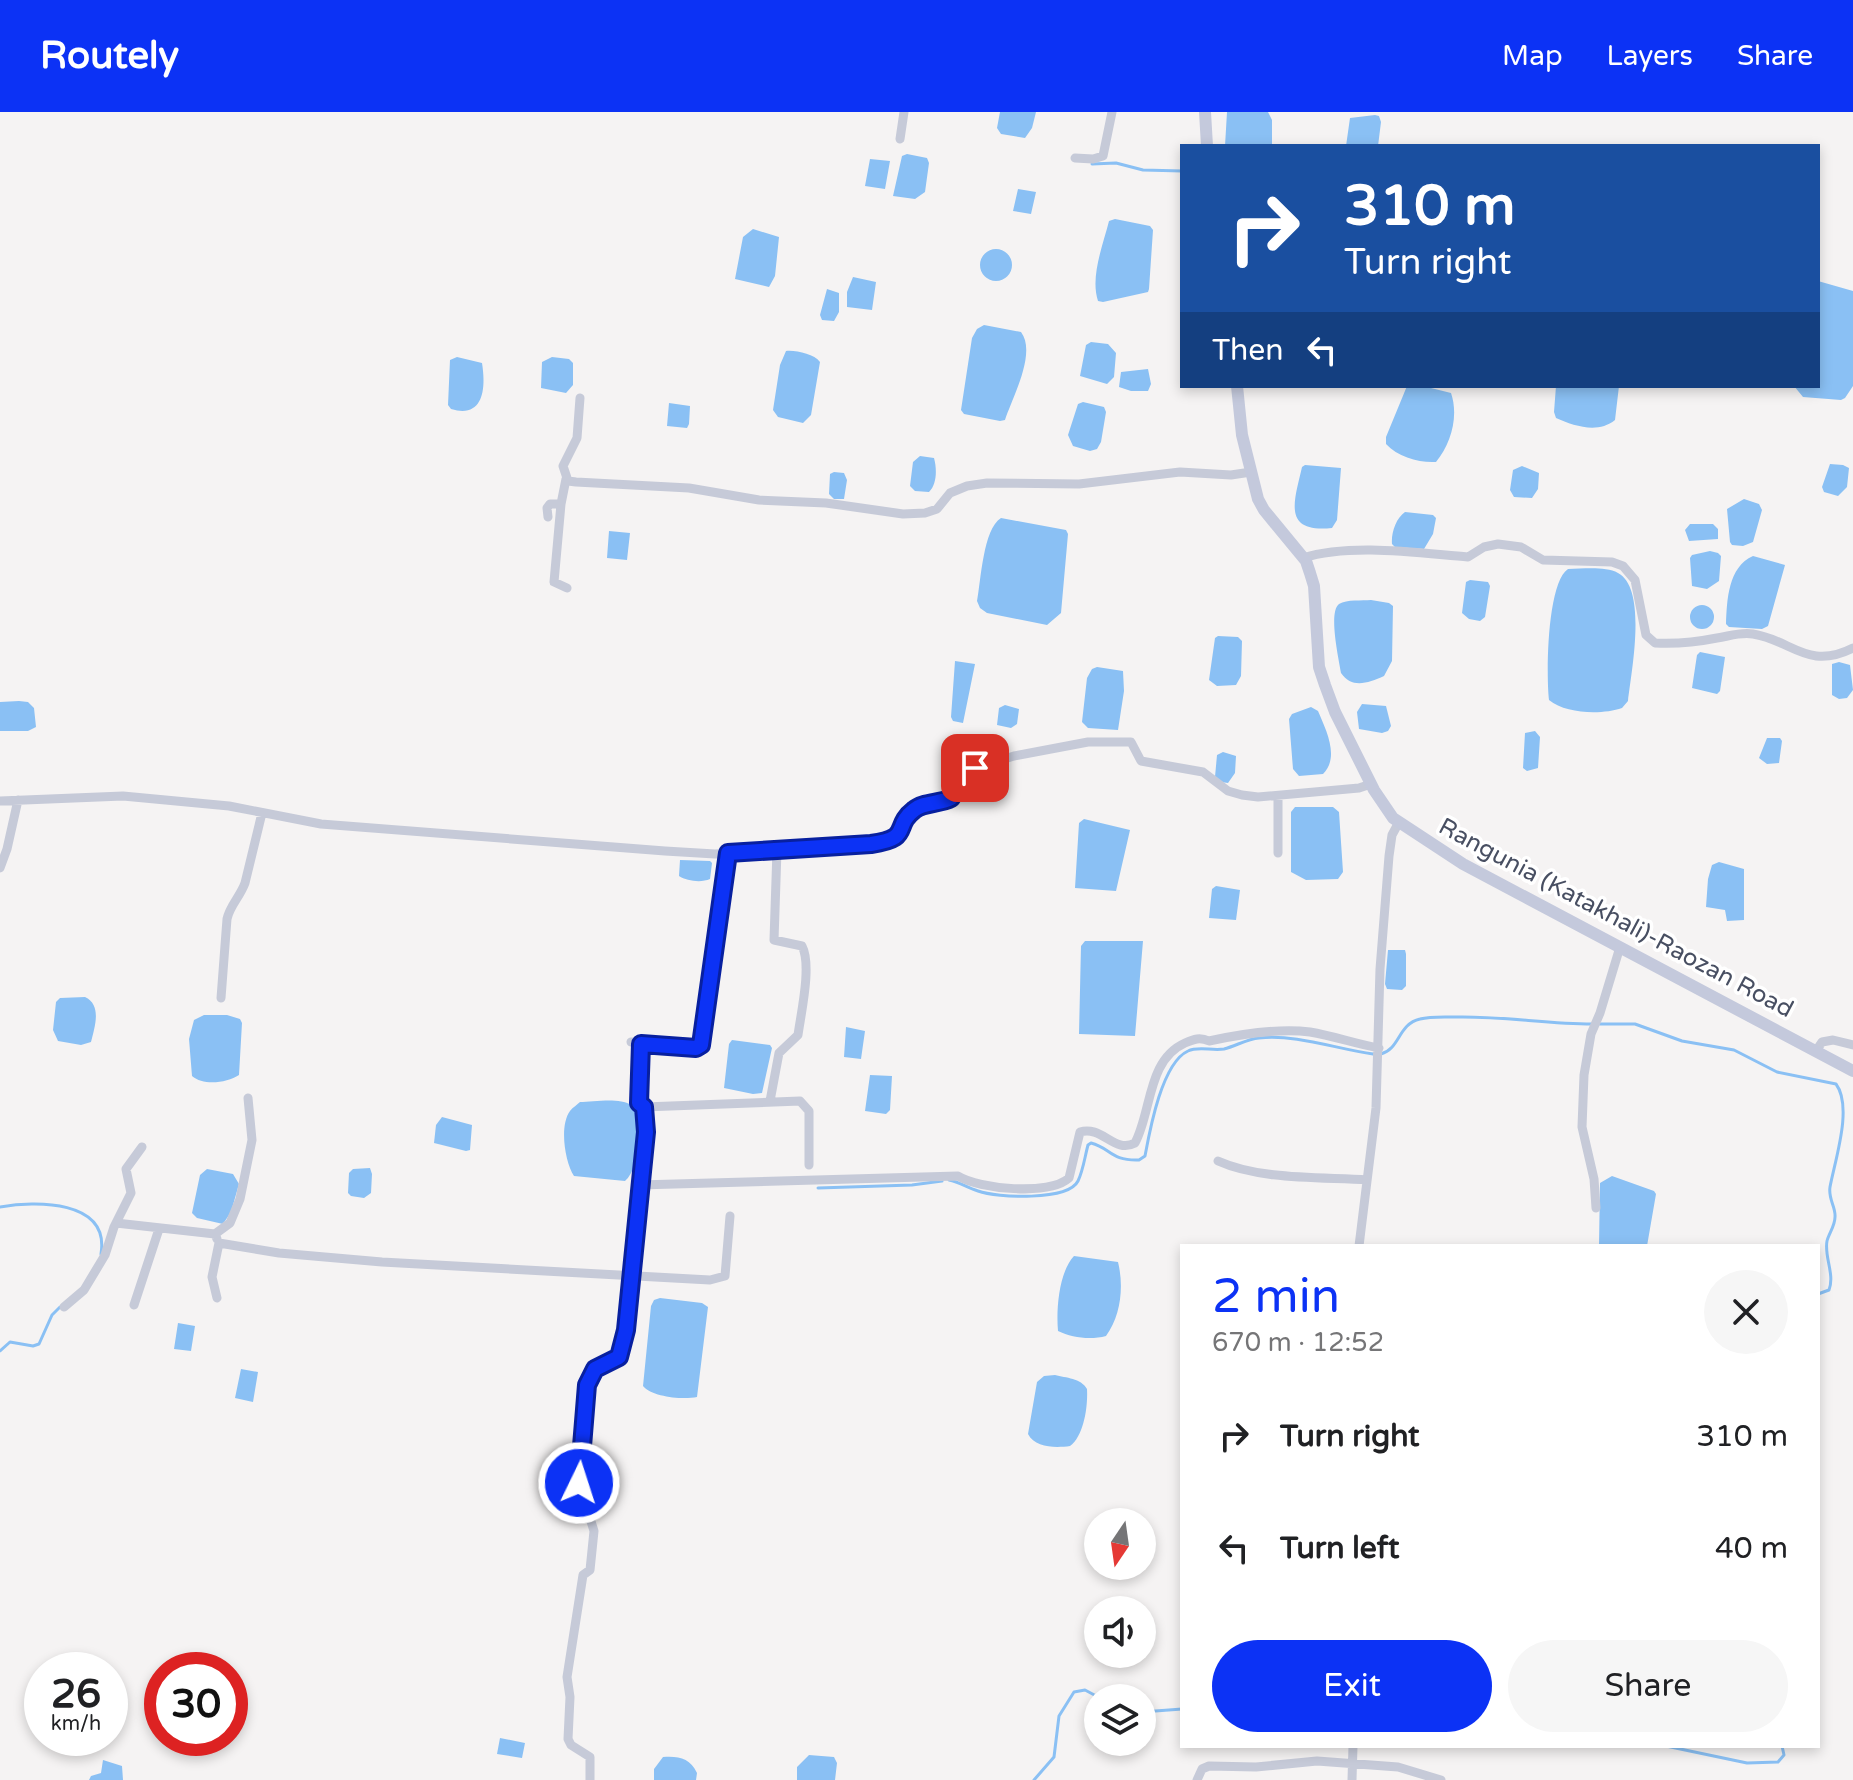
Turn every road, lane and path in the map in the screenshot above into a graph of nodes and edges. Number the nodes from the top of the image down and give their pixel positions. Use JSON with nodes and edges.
{"nodes":[{"id":1,"x":904,"y":112,"type":"edge"},
{"id":2,"x":1112,"y":112,"type":"edge"},
{"id":3,"x":1205,"y":112,"type":"edge"},
{"id":4,"x":900,"y":139,"type":"dead end"},
{"id":5,"x":1207,"y":144,"type":"edge"},
{"id":6,"x":1075,"y":158,"type":"dead end"},
{"id":7,"x":1237,"y":388,"type":"edge"},
{"id":8,"x":580,"y":398,"type":"dead end"},
{"id":9,"x":1251,"y":472,"type":"junction"},
{"id":10,"x":566,"y":479,"type":"junction"},
{"id":11,"x":561,"y":504,"type":"junction"},
{"id":12,"x":548,"y":517,"type":"dead end"},
{"id":13,"x":1303,"y":558,"type":"junction"},
{"id":14,"x":567,"y":588,"type":"dead end"},
{"id":15,"x":1853,"y":648,"type":"edge"},
{"id":16,"x":1371,"y":784,"type":"junction"},
{"id":17,"x":1278,"y":796,"type":"junction"},
{"id":18,"x":18,"y":800,"type":"junction"},
{"id":19,"x":0,"y":801,"type":"edge"},
{"id":20,"x":262,"y":813,"type":"junction"},
{"id":21,"x":1399,"y":822,"type":"junction"},
{"id":22,"x":777,"y":850,"type":"junction"},
{"id":23,"x":728,"y":853,"type":"junction"},
{"id":24,"x":1278,"y":853,"type":"dead end"},
{"id":25,"x":0,"y":868,"type":"edge"},
{"id":26,"x":1620,"y":947,"type":"junction"},
{"id":27,"x":221,"y":998,"type":"dead end"},
{"id":28,"x":1853,"y":1045,"type":"edge"},
{"id":29,"x":1379,"y":1048,"type":"junction"},
{"id":30,"x":1816,"y":1051,"type":"junction"},
{"id":31,"x":1853,"y":1071,"type":"edge"},
{"id":32,"x":248,"y":1098,"type":"dead end"},
{"id":33,"x":770,"y":1101,"type":"junction"},
{"id":34,"x":644,"y":1107,"type":"junction"},
{"id":35,"x":142,"y":1147,"type":"dead end"},
{"id":36,"x":1218,"y":1161,"type":"dead end"},
{"id":37,"x":809,"y":1165,"type":"dead end"},
{"id":38,"x":1367,"y":1180,"type":"junction"},
{"id":39,"x":639,"y":1185,"type":"junction"},
{"id":40,"x":1596,"y":1208,"type":"dead end"},
{"id":41,"x":730,"y":1216,"type":"dead end"},
{"id":42,"x":116,"y":1223,"type":"junction"},
{"id":43,"x":159,"y":1229,"type":"junction"},
{"id":44,"x":217,"y":1238,"type":"junction"},
{"id":45,"x":1359,"y":1244,"type":"edge"},
{"id":46,"x":630,"y":1276,"type":"junction"},
{"id":47,"x":217,"y":1298,"type":"dead end"},
{"id":48,"x":134,"y":1305,"type":"dead end"},
{"id":49,"x":64,"y":1307,"type":"dead end"},
{"id":50,"x":1353,"y":1748,"type":"edge"},
{"id":51,"x":1353,"y":1763,"type":"junction"},
{"id":52,"x":590,"y":1780,"type":"edge"},
{"id":53,"x":1197,"y":1780,"type":"edge"},
{"id":54,"x":1352,"y":1780,"type":"edge"},
{"id":55,"x":1441,"y":1780,"type":"edge"}],
"edges":[{"from":1,"to":4,"type":"street"},
{"from":2,"to":6,"type":"street"},
{"from":3,"to":5,"type":"main road"},
{"from":7,"to":9,"type":"main road","name":"Rangunia (Katakhali)-Raozan Road"},
{"from":8,"to":10,"type":"street"},
{"from":9,"to":10,"type":"street"},
{"from":9,"to":13,"type":"main road","name":"Rangunia (Katakhali)-Raozan Road"},
{"from":10,"to":11,"type":"street"},
{"from":11,"to":12,"type":"street"},
{"from":11,"to":14,"type":"street"},
{"from":13,"to":15,"type":"street"},
{"from":13,"to":16,"type":"main road","name":"Rangunia (Katakhali)-Raozan Road"},
{"from":16,"to":17,"type":"street"},
{"from":16,"to":21,"type":"main road","name":"Rangunia (Katakhali)-Raozan Road"},
{"from":17,"to":22,"type":"street"},
{"from":17,"to":24,"type":"street"},
{"from":18,"to":19,"type":"street"},
{"from":18,"to":20,"type":"street"},
{"from":18,"to":25,"type":"street"},
{"from":20,"to":23,"type":"street"},
{"from":20,"to":27,"type":"street"},
{"from":21,"to":26,"type":"main road","name":"Rangunia (Katakhali)-Raozan Road"},
{"from":21,"to":29,"type":"street"},
{"from":22,"to":23,"type":"street"},
{"from":22,"to":33,"type":"street"},
{"from":23,"to":34,"type":"street"},
{"from":26,"to":30,"type":"main road","name":"Rangunia (Katakhali)-Raozan Road"},
{"from":26,"to":40,"type":"street"},
{"from":28,"to":30,"type":"street"},
{"from":29,"to":38,"type":"street"},
{"from":29,"to":39,"type":"street"},
{"from":30,"to":31,"type":"main road","name":"Rangunia (Katakhali)-Raozan Road"},
{"from":32,"to":44,"type":"street"},
{"from":33,"to":34,"type":"street"},
{"from":33,"to":37,"type":"street"},
{"from":34,"to":39,"type":"street"},
{"from":35,"to":42,"type":"street"},
{"from":36,"to":38,"type":"street"},
{"from":38,"to":45,"type":"street"},
{"from":39,"to":46,"type":"street"},
{"from":41,"to":46,"type":"street"},
{"from":42,"to":43,"type":"street"},
{"from":42,"to":49,"type":"street"},
{"from":43,"to":44,"type":"street"},
{"from":43,"to":48,"type":"street"},
{"from":44,"to":46,"type":"street"},
{"from":44,"to":47,"type":"street"},
{"from":46,"to":52,"type":"street"},
{"from":50,"to":51,"type":"street"},
{"from":51,"to":53,"type":"street"},
{"from":51,"to":54,"type":"street"},
{"from":51,"to":55,"type":"street"}]}
